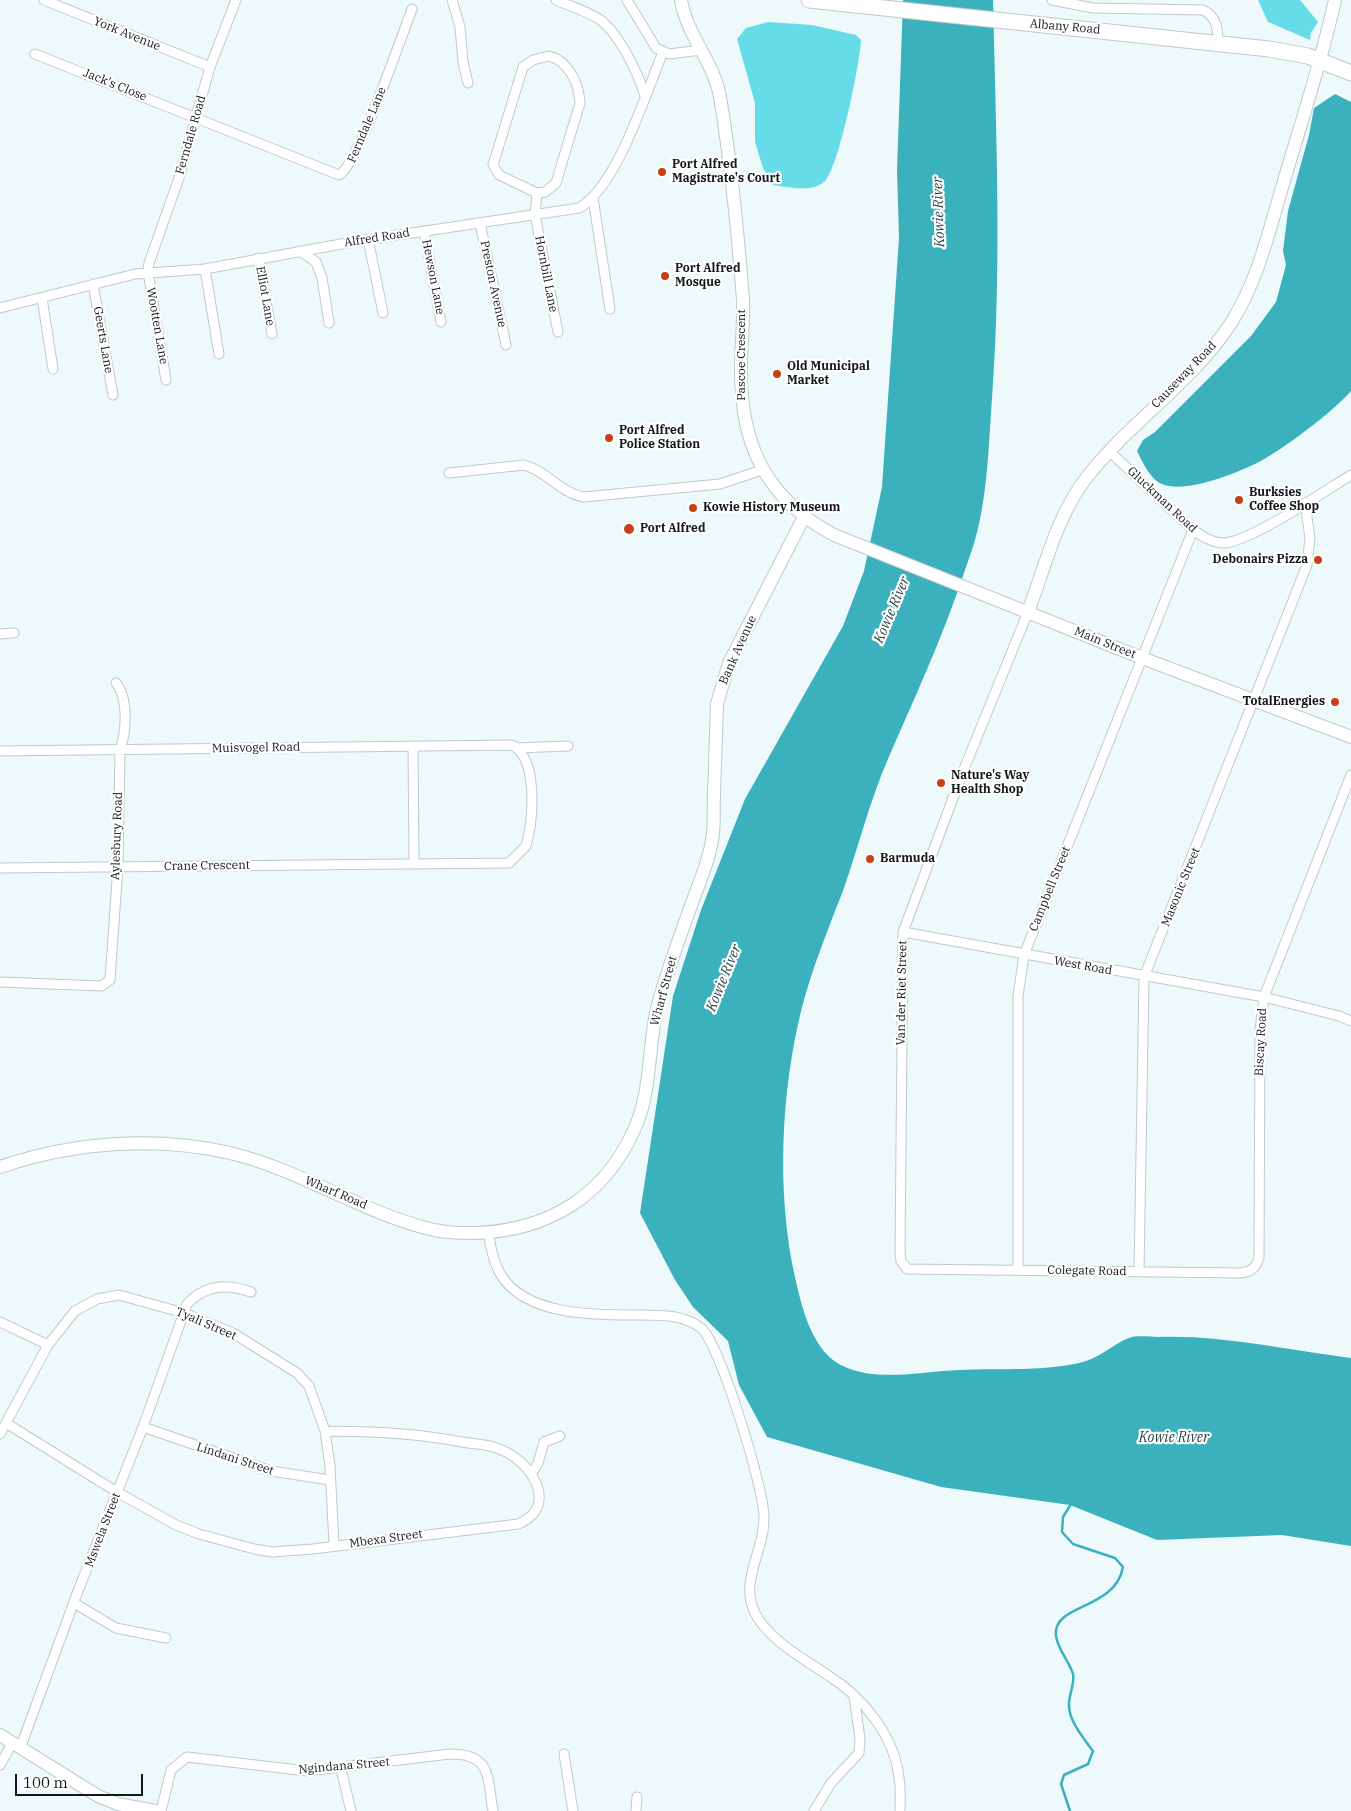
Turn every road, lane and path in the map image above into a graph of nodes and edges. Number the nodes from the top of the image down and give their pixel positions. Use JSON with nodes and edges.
{"nodes":[{"id":1,"x":44,"y":0,"type":"edge"},
{"id":2,"x":236,"y":0,"type":"edge"},
{"id":3,"x":452,"y":0,"type":"edge"},
{"id":4,"x":556,"y":0,"type":"edge"},
{"id":5,"x":627,"y":0,"type":"edge"},
{"id":6,"x":681,"y":0,"type":"edge"},
{"id":7,"x":809,"y":0,"type":"edge"},
{"id":8,"x":1052,"y":0,"type":"edge"},
{"id":9,"x":1335,"y":0,"type":"edge"},
{"id":10,"x":1195,"y":5,"type":"edge"},
{"id":11,"x":412,"y":9,"type":"dead end"},
{"id":12,"x":1218,"y":43,"type":"junction"},
{"id":13,"x":701,"y":50,"type":"junction"},
{"id":14,"x":663,"y":52,"type":"junction"},
{"id":15,"x":35,"y":54,"type":"dead end"},
{"id":16,"x":1320,"y":60,"type":"junction"},
{"id":17,"x":210,"y":67,"type":"junction"},
{"id":18,"x":1351,"y":73,"type":"edge"},
{"id":19,"x":468,"y":83,"type":"dead end"},
{"id":20,"x":645,"y":96,"type":"junction"},
{"id":21,"x":195,"y":118,"type":"junction"},
{"id":22,"x":537,"y":193,"type":"junction"},
{"id":23,"x":593,"y":198,"type":"junction"},
{"id":24,"x":535,"y":215,"type":"junction"},
{"id":25,"x":480,"y":223,"type":"junction"},
{"id":26,"x":424,"y":231,"type":"junction"},
{"id":27,"x":368,"y":239,"type":"junction"},
{"id":28,"x":300,"y":250,"type":"junction"},
{"id":29,"x":258,"y":258,"type":"junction"},
{"id":30,"x":205,"y":269,"type":"junction"},
{"id":31,"x":148,"y":272,"type":"junction"},
{"id":32,"x":94,"y":284,"type":"junction"},
{"id":33,"x":42,"y":298,"type":"junction"},
{"id":34,"x":0,"y":308,"type":"edge"},
{"id":35,"x":610,"y":309,"type":"dead end"},
{"id":36,"x":383,"y":313,"type":"dead end"},
{"id":37,"x":441,"y":322,"type":"dead end"},
{"id":38,"x":329,"y":323,"type":"dead end"},
{"id":39,"x":558,"y":332,"type":"dead end"},
{"id":40,"x":272,"y":334,"type":"dead end"},
{"id":41,"x":506,"y":345,"type":"dead end"},
{"id":42,"x":219,"y":354,"type":"dead end"},
{"id":43,"x":53,"y":369,"type":"dead end"},
{"id":44,"x":166,"y":380,"type":"dead end"},
{"id":45,"x":113,"y":395,"type":"dead end"},
{"id":46,"x":1109,"y":451,"type":"junction"},
{"id":47,"x":762,"y":470,"type":"junction"},
{"id":48,"x":449,"y":473,"type":"dead end"},
{"id":49,"x":1351,"y":476,"type":"edge"},
{"id":50,"x":1305,"y":503,"type":"junction"},
{"id":51,"x":1289,"y":512,"type":"junction"},
{"id":52,"x":804,"y":517,"type":"junction"},
{"id":53,"x":1308,"y":519,"type":"junction"},
{"id":54,"x":1192,"y":530,"type":"junction"},
{"id":55,"x":859,"y":545,"type":"joint"},
{"id":56,"x":1028,"y":612,"type":"junction"},
{"id":57,"x":0,"y":634,"type":"edge"},
{"id":58,"x":14,"y":634,"type":"dead end"},
{"id":59,"x":1142,"y":658,"type":"junction"},
{"id":60,"x":116,"y":683,"type":"dead end"},
{"id":61,"x":1255,"y":700,"type":"junction"},
{"id":62,"x":1351,"y":737,"type":"edge"},
{"id":63,"x":413,"y":746,"type":"junction"},
{"id":64,"x":515,"y":746,"type":"junction"},
{"id":65,"x":568,"y":746,"type":"dead end"},
{"id":66,"x":120,"y":750,"type":"junction"},
{"id":67,"x":0,"y":752,"type":"edge"},
{"id":68,"x":1351,"y":775,"type":"edge"},
{"id":69,"x":708,"y":855,"type":"joint"},
{"id":70,"x":414,"y":863,"type":"junction"},
{"id":71,"x":118,"y":866,"type":"junction"},
{"id":72,"x":0,"y":868,"type":"edge"},
{"id":73,"x":903,"y":932,"type":"junction"},
{"id":74,"x":1024,"y":955,"type":"junction"},
{"id":75,"x":1144,"y":977,"type":"junction"},
{"id":76,"x":0,"y":982,"type":"edge"},
{"id":77,"x":1264,"y":997,"type":"junction"},
{"id":78,"x":1351,"y":1021,"type":"edge"},
{"id":79,"x":634,"y":1130,"type":"joint"},
{"id":80,"x":0,"y":1167,"type":"edge"},
{"id":81,"x":488,"y":1232,"type":"junction"},
{"id":82,"x":1256,"y":1265,"type":"joint"},
{"id":83,"x":1018,"y":1269,"type":"junction"},
{"id":84,"x":914,"y":1270,"type":"joint"},
{"id":85,"x":1139,"y":1272,"type":"junction"},
{"id":86,"x":251,"y":1292,"type":"dead end"},
{"id":87,"x":184,"y":1313,"type":"junction"},
{"id":88,"x":0,"y":1322,"type":"edge"},
{"id":89,"x":48,"y":1345,"type":"junction"},
{"id":90,"x":6,"y":1423,"type":"junction"},
{"id":91,"x":143,"y":1427,"type":"junction"},
{"id":92,"x":324,"y":1431,"type":"junction"},
{"id":93,"x":0,"y":1434,"type":"edge"},
{"id":94,"x":560,"y":1436,"type":"dead end"},
{"id":95,"x":532,"y":1472,"type":"junction"},
{"id":96,"x":330,"y":1480,"type":"junction"},
{"id":97,"x":117,"y":1492,"type":"junction"},
{"id":98,"x":334,"y":1545,"type":"junction"},
{"id":99,"x":74,"y":1603,"type":"junction"},
{"id":100,"x":166,"y":1638,"type":"dead end"},
{"id":101,"x":854,"y":1696,"type":"junction"},
{"id":102,"x":0,"y":1735,"type":"edge"},
{"id":103,"x":17,"y":1744,"type":"junction"},
{"id":104,"x":564,"y":1754,"type":"dead end"},
{"id":105,"x":0,"y":1765,"type":"edge"},
{"id":106,"x":341,"y":1768,"type":"junction"},
{"id":107,"x":637,"y":1797,"type":"dead end"},
{"id":108,"x":155,"y":1811,"type":"edge"},
{"id":109,"x":162,"y":1811,"type":"edge"},
{"id":110,"x":351,"y":1811,"type":"edge"},
{"id":111,"x":493,"y":1811,"type":"edge"},
{"id":112,"x":573,"y":1811,"type":"edge"},
{"id":113,"x":636,"y":1811,"type":"edge"},
{"id":114,"x":814,"y":1811,"type":"edge"},
{"id":115,"x":900,"y":1811,"type":"edge"}],
"edges":[{"from":1,"to":17,"type":"street","name":"York Avenue"},
{"from":2,"to":17,"type":"street","name":"Ferndale Road"},
{"from":3,"to":19,"type":"street"},
{"from":4,"to":20,"type":"street"},
{"from":5,"to":14,"type":"street"},
{"from":6,"to":13,"type":"street","name":"Pascoe Crescent"},
{"from":7,"to":12,"type":"main road","name":"Albany Road"},
{"from":8,"to":10,"type":"street"},
{"from":9,"to":16,"type":"street","name":"Causeway Road"},
{"from":10,"to":12,"type":"street"},
{"from":11,"to":21,"type":"street","name":"Ferndale Lane"},
{"from":12,"to":16,"type":"main road","name":"Albany Road"},
{"from":13,"to":14,"type":"street"},
{"from":13,"to":47,"type":"street","name":"Pascoe Crescent"},
{"from":14,"to":20,"type":"street","name":"Alfred Road"},
{"from":15,"to":21,"type":"street","name":"Jack's Close"},
{"from":16,"to":18,"type":"main road","name":"Albany Road"},
{"from":16,"to":46,"type":"street","name":"Causeway Road"},
{"from":17,"to":21,"type":"street","name":"Ferndale Road"},
{"from":20,"to":23,"type":"street","name":"Alfred Road"},
{"from":21,"to":31,"type":"street","name":"Ferndale Road"},
{"from":22,"to":22,"type":"street"},
{"from":22,"to":24,"type":"street","name":"Hornbill Lane"},
{"from":23,"to":24,"type":"street","name":"Alfred Road"},
{"from":23,"to":35,"type":"street"},
{"from":24,"to":25,"type":"street","name":"Alfred Road"},
{"from":24,"to":39,"type":"street","name":"Hornbill Lane"},
{"from":25,"to":26,"type":"street","name":"Alfred Road"},
{"from":25,"to":41,"type":"street","name":"Preston Avenue"},
{"from":26,"to":27,"type":"street","name":"Alfred Road"},
{"from":26,"to":37,"type":"street","name":"Hewson Lane"},
{"from":27,"to":28,"type":"street","name":"Alfred Road"},
{"from":27,"to":36,"type":"street"},
{"from":28,"to":29,"type":"street","name":"Alfred Road"},
{"from":28,"to":38,"type":"street"},
{"from":29,"to":30,"type":"street","name":"Alfred Road"},
{"from":29,"to":40,"type":"street","name":"Elliot Lane"},
{"from":30,"to":31,"type":"street","name":"Alfred Road"},
{"from":30,"to":42,"type":"street"},
{"from":31,"to":32,"type":"street","name":"Alfred Road"},
{"from":31,"to":44,"type":"street","name":"Wootten Lane"},
{"from":32,"to":33,"type":"street","name":"Alfred Road"},
{"from":32,"to":45,"type":"street","name":"Geerts Lane"},
{"from":33,"to":34,"type":"street","name":"Alfred Road"},
{"from":33,"to":43,"type":"street"},
{"from":46,"to":54,"type":"street","name":"Gluckman Road"},
{"from":46,"to":56,"type":"street","name":"Causeway Road"},
{"from":47,"to":48,"type":"street"},
{"from":47,"to":52,"type":"street","name":"Pascoe Crescent"},
{"from":49,"to":50,"type":"street","name":"Gluckman Road"},
{"from":50,"to":51,"type":"street","name":"Gluckman Road"},
{"from":50,"to":53,"type":"street","name":"Masonic Street"},
{"from":51,"to":53,"type":"street"},
{"from":51,"to":54,"type":"street","name":"Gluckman Road"},
{"from":52,"to":55,"type":"street","name":"Pascoe Crescent"},
{"from":52,"to":69,"type":"street","name":"Bank Avenue"},
{"from":53,"to":61,"type":"street","name":"Masonic Street"},
{"from":54,"to":59,"type":"street","name":"Campbell Street"},
{"from":55,"to":56,"type":"street","name":"Main Street"},
{"from":56,"to":59,"type":"street","name":"Main Street"},
{"from":56,"to":73,"type":"street","name":"Van der Riet Street"},
{"from":57,"to":58,"type":"street"},
{"from":59,"to":61,"type":"street","name":"Main Street"},
{"from":59,"to":74,"type":"street","name":"Campbell Street"},
{"from":60,"to":66,"type":"street","name":"Aylesbury Road"},
{"from":61,"to":62,"type":"street","name":"Main Street"},
{"from":61,"to":75,"type":"street","name":"Masonic Street"},
{"from":63,"to":64,"type":"street","name":"Muisvogel Road"},
{"from":63,"to":66,"type":"street","name":"Muisvogel Road"},
{"from":63,"to":70,"type":"street"},
{"from":64,"to":65,"type":"street","name":"Muisvogel Road"},
{"from":64,"to":70,"type":"street","name":"Crane Crescent"},
{"from":66,"to":67,"type":"street","name":"Muisvogel Road"},
{"from":66,"to":71,"type":"street","name":"Aylesbury Road"},
{"from":68,"to":77,"type":"street","name":"Biscay Road"},
{"from":69,"to":79,"type":"street","name":"Wharf Street"},
{"from":70,"to":71,"type":"street","name":"Crane Crescent"},
{"from":71,"to":72,"type":"street","name":"Crane Crescent"},
{"from":71,"to":76,"type":"street","name":"Aylesbury Road"},
{"from":73,"to":74,"type":"street","name":"West Road"},
{"from":73,"to":84,"type":"street","name":"Van der Riet Street"},
{"from":74,"to":75,"type":"street","name":"West Road"},
{"from":74,"to":83,"type":"street","name":"Campbell Street"},
{"from":75,"to":77,"type":"street","name":"West Road"},
{"from":75,"to":85,"type":"street","name":"Masonic Street"},
{"from":77,"to":78,"type":"street","name":"West Road"},
{"from":77,"to":82,"type":"street","name":"Biscay Road"},
{"from":79,"to":81,"type":"street","name":"Wharf Road"},
{"from":80,"to":81,"type":"street","name":"Wharf Road"},
{"from":81,"to":101,"type":"street"},
{"from":82,"to":85,"type":"street","name":"Colegate Road"},
{"from":83,"to":84,"type":"street","name":"Colegate Road"},
{"from":83,"to":85,"type":"street","name":"Colegate Road"},
{"from":86,"to":87,"type":"street"},
{"from":87,"to":89,"type":"street","name":"Tyali Street"},
{"from":87,"to":91,"type":"street","name":"Mswela Street"},
{"from":87,"to":92,"type":"street","name":"Tyali Street"},
{"from":88,"to":89,"type":"street"},
{"from":89,"to":90,"type":"street","name":"Tyali Street"},
{"from":90,"to":93,"type":"street","name":"Tyali Street"},
{"from":90,"to":97,"type":"street","name":"Mbexa Street"},
{"from":91,"to":96,"type":"street","name":"Lindani Street"},
{"from":91,"to":97,"type":"street","name":"Mswela Street"},
{"from":92,"to":95,"type":"street"},
{"from":92,"to":96,"type":"street","name":"Tyali Street"},
{"from":94,"to":95,"type":"street"},
{"from":95,"to":98,"type":"street","name":"Mbexa Street"},
{"from":96,"to":98,"type":"street","name":"Tyali Street"},
{"from":97,"to":98,"type":"street","name":"Mbexa Street"},
{"from":97,"to":99,"type":"street","name":"Mswela Street"},
{"from":99,"to":100,"type":"street"},
{"from":99,"to":103,"type":"street","name":"Mswela Street"},
{"from":101,"to":114,"type":"street"},
{"from":101,"to":115,"type":"street"},
{"from":102,"to":103,"type":"street"},
{"from":103,"to":105,"type":"street","name":"Mswela Street"},
{"from":103,"to":108,"type":"street"},
{"from":104,"to":112,"type":"street"},
{"from":106,"to":109,"type":"street","name":"Ngindana Street"},
{"from":106,"to":110,"type":"street"},
{"from":106,"to":111,"type":"street","name":"Ngindana Street"},
{"from":107,"to":113,"type":"street"}]}
